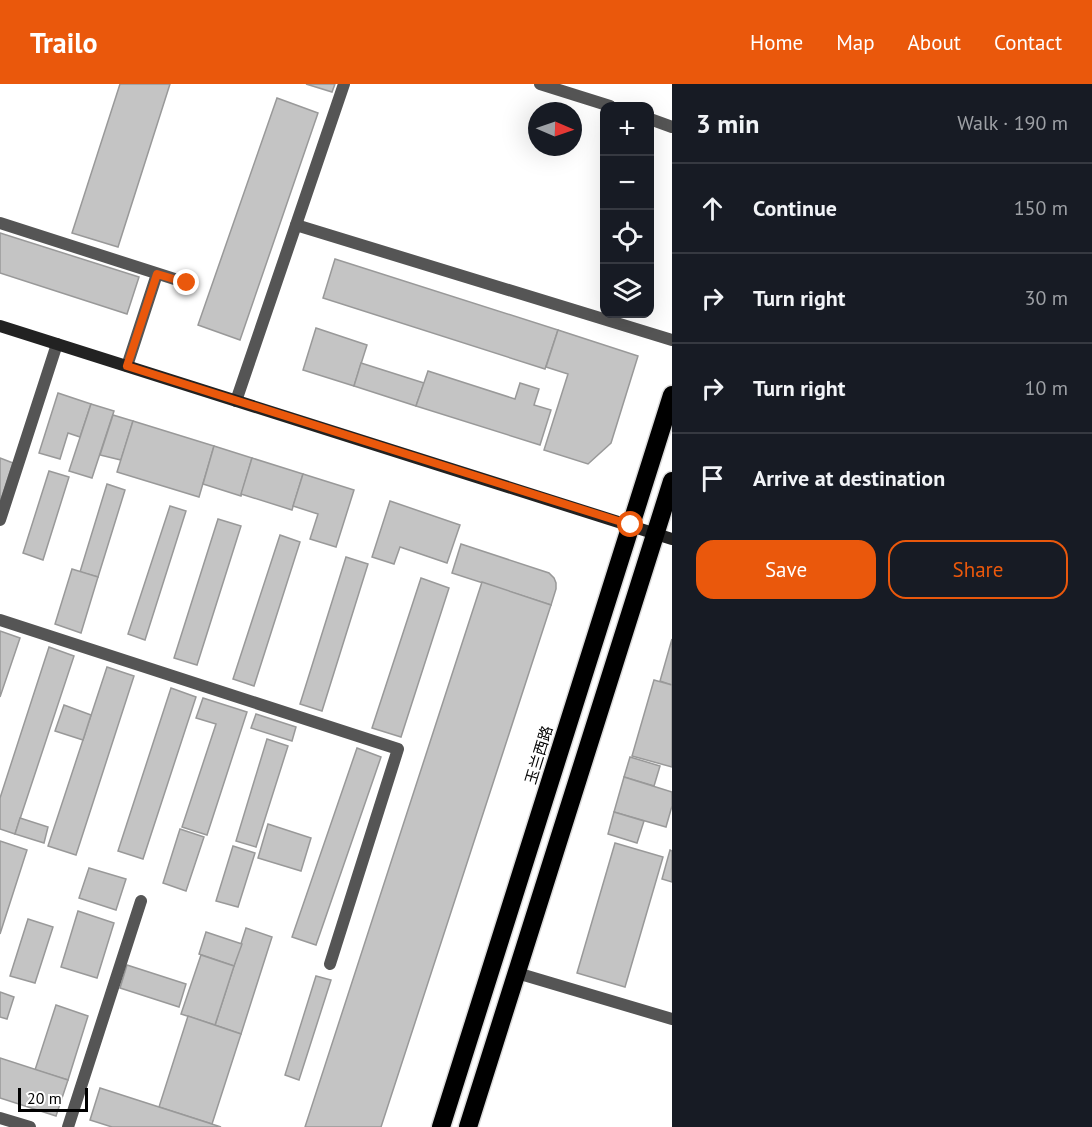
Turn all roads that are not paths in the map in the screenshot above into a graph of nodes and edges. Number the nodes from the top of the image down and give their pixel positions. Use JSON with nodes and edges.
{"nodes":[{"id":1,"x":344,"y":84,"type":"edge"},
{"id":2,"x":540,"y":84,"type":"edge"},
{"id":3,"x":600,"y":103,"type":"edge"},
{"id":4,"x":654,"y":120,"type":"edge"},
{"id":5,"x":672,"y":127,"type":"edge"},
{"id":6,"x":0,"y":223,"type":"edge"},
{"id":7,"x":296,"y":225,"type":"junction"},
{"id":8,"x":157,"y":274,"type":"junction"},
{"id":9,"x":187,"y":283,"type":"dead end"},
{"id":10,"x":0,"y":326,"type":"edge"},
{"id":11,"x":672,"y":340,"type":"edge"},
{"id":12,"x":57,"y":344,"type":"junction"},
{"id":13,"x":127,"y":366,"type":"junction"},
{"id":14,"x":672,"y":395,"type":"edge"},
{"id":15,"x":236,"y":401,"type":"junction"},
{"id":16,"x":672,"y":481,"type":"edge"},
{"id":17,"x":0,"y":520,"type":"edge"},
{"id":18,"x":631,"y":525,"type":"junction"},
{"id":19,"x":664,"y":536,"type":"edge"},
{"id":20,"x":0,"y":620,"type":"edge"},
{"id":21,"x":141,"y":901,"type":"dead end"},
{"id":22,"x":330,"y":964,"type":"dead end"},
{"id":23,"x":517,"y":973,"type":"junction"},
{"id":24,"x":672,"y":1019,"type":"edge"},
{"id":25,"x":0,"y":1118,"type":"edge"},
{"id":26,"x":30,"y":1127,"type":"edge"},
{"id":27,"x":68,"y":1127,"type":"edge"},
{"id":28,"x":441,"y":1127,"type":"edge"},
{"id":29,"x":468,"y":1127,"type":"edge"}],
"edges":[{"from":1,"to":7,"type":"street"},
{"from":2,"to":3,"type":"street"},
{"from":4,"to":5,"type":"street"},
{"from":6,"to":8,"type":"street"},
{"from":7,"to":11,"type":"street"},
{"from":7,"to":15,"type":"street"},
{"from":8,"to":9,"type":"street"},
{"from":8,"to":13,"type":"street"},
{"from":10,"to":12,"type":"street"},
{"from":12,"to":13,"type":"street"},
{"from":12,"to":17,"type":"street"},
{"from":13,"to":15,"type":"street"},
{"from":14,"to":18,"type":"highway","name":"玉兰西路"},
{"from":15,"to":18,"type":"street"},
{"from":16,"to":19,"type":"highway"},
{"from":18,"to":19,"type":"street"},
{"from":18,"to":28,"type":"highway","name":"玉兰西路"},
{"from":19,"to":23,"type":"highway"},
{"from":20,"to":22,"type":"street"},
{"from":21,"to":27,"type":"street"},
{"from":23,"to":24,"type":"street"},
{"from":23,"to":29,"type":"highway"},
{"from":25,"to":26,"type":"street"}]}
